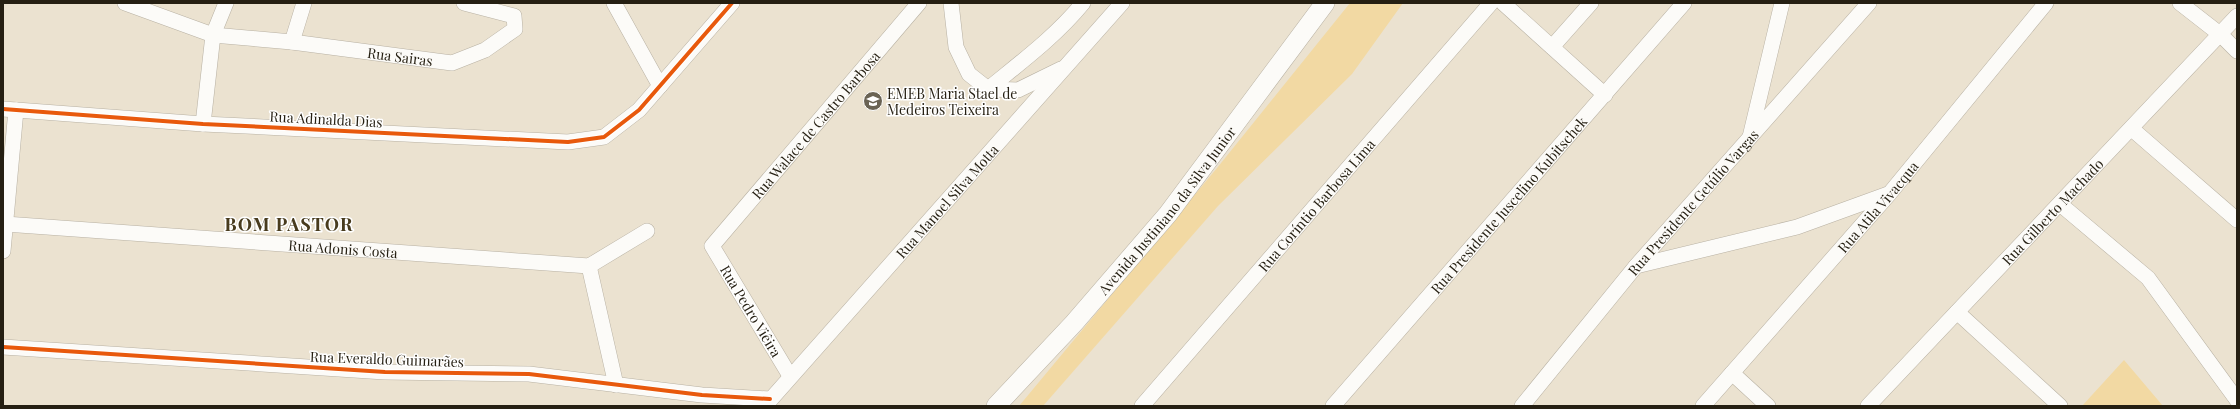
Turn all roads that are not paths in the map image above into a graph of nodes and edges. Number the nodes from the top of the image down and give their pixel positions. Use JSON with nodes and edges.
{"nodes":[{"id":1,"x":125,"y":3,"type":"edge"},
{"id":2,"x":226,"y":3,"type":"edge"},
{"id":3,"x":304,"y":3,"type":"edge"},
{"id":4,"x":464,"y":3,"type":"edge"},
{"id":5,"x":614,"y":3,"type":"edge"},
{"id":6,"x":732,"y":3,"type":"edge"},
{"id":7,"x":919,"y":3,"type":"edge"},
{"id":8,"x":951,"y":3,"type":"edge"},
{"id":9,"x":1083,"y":3,"type":"edge"},
{"id":10,"x":1122,"y":3,"type":"edge"},
{"id":11,"x":1325,"y":3,"type":"edge"},
{"id":12,"x":1491,"y":3,"type":"edge"},
{"id":13,"x":1503,"y":3,"type":"edge"},
{"id":14,"x":1591,"y":3,"type":"edge"},
{"id":15,"x":1684,"y":3,"type":"edge"},
{"id":16,"x":1782,"y":3,"type":"edge"},
{"id":17,"x":1869,"y":3,"type":"edge"},
{"id":18,"x":2046,"y":3,"type":"edge"},
{"id":19,"x":2180,"y":3,"type":"edge"},
{"id":20,"x":143,"y":7,"type":"edge"},
{"id":21,"x":2237,"y":16,"type":"edge"},
{"id":22,"x":213,"y":35,"type":"junction"},
{"id":23,"x":2221,"y":35,"type":"junction"},
{"id":24,"x":292,"y":42,"type":"junction"},
{"id":25,"x":1552,"y":47,"type":"junction"},
{"id":26,"x":2237,"y":51,"type":"edge"},
{"id":27,"x":1067,"y":66,"type":"junction"},
{"id":28,"x":660,"y":86,"type":"junction"},
{"id":29,"x":988,"y":89,"type":"junction"},
{"id":30,"x":1605,"y":95,"type":"junction"},
{"id":31,"x":9,"y":110,"type":"edge"},
{"id":32,"x":203,"y":124,"type":"junction"},
{"id":33,"x":2132,"y":129,"type":"junction"},
{"id":34,"x":1749,"y":140,"type":"junction"},
{"id":35,"x":1890,"y":193,"type":"junction"},
{"id":36,"x":2060,"y":204,"type":"junction"},
{"id":37,"x":2237,"y":220,"type":"edge"},
{"id":38,"x":5,"y":224,"type":"junction"},
{"id":39,"x":647,"y":231,"type":"dead end"},
{"id":40,"x":712,"y":246,"type":"joint"},
{"id":41,"x":3,"y":251,"type":"edge"},
{"id":42,"x":589,"y":266,"type":"junction"},
{"id":43,"x":1636,"y":266,"type":"junction"},
{"id":44,"x":1957,"y":312,"type":"junction"},
{"id":45,"x":3,"y":347,"type":"edge"},
{"id":46,"x":1732,"y":374,"type":"junction"},
{"id":47,"x":790,"y":376,"type":"junction"},
{"id":48,"x":616,"y":384,"type":"junction"},
{"id":49,"x":702,"y":395,"type":"junction"},
{"id":50,"x":2237,"y":400,"type":"edge"},
{"id":51,"x":768,"y":402,"type":"edge"},
{"id":52,"x":2058,"y":405,"type":"edge"},
{"id":53,"x":692,"y":406,"type":"edge"},
{"id":54,"x":996,"y":406,"type":"edge"},
{"id":55,"x":1142,"y":406,"type":"edge"},
{"id":56,"x":1333,"y":406,"type":"edge"},
{"id":57,"x":1522,"y":406,"type":"edge"},
{"id":58,"x":1703,"y":406,"type":"edge"},
{"id":59,"x":1768,"y":406,"type":"edge"},
{"id":60,"x":1868,"y":406,"type":"edge"}],
"edges":[{"from":1,"to":20,"type":"street","name":"Rua Sairas"},
{"from":2,"to":22,"type":"street"},
{"from":3,"to":24,"type":"street"},
{"from":4,"to":24,"type":"street","name":"Rua Sairas"},
{"from":5,"to":28,"type":"street"},
{"from":6,"to":28,"type":"street","name":"Rua Adinalda Dias"},
{"from":7,"to":40,"type":"street","name":"Rua Walace de Castro Barbosa"},
{"from":8,"to":29,"type":"street"},
{"from":9,"to":29,"type":"street"},
{"from":10,"to":27,"type":"street","name":"Rua Manoel Silva Motta"},
{"from":11,"to":54,"type":"street","name":"Avenida Justiniano da Silva Junior"},
{"from":12,"to":55,"type":"street","name":"Rua Coríntio Barbosa Lima"},
{"from":13,"to":25,"type":"street"},
{"from":14,"to":25,"type":"street"},
{"from":15,"to":30,"type":"street","name":"Rua Presidente Juscelino Kubitschek"},
{"from":16,"to":34,"type":"street"},
{"from":17,"to":34,"type":"street","name":"Rua Presidente Getúlio Vargas"},
{"from":18,"to":35,"type":"street","name":"Rua Atila Vivacqua"},
{"from":19,"to":23,"type":"street"},
{"from":20,"to":22,"type":"street","name":"Rua Sairas"},
{"from":21,"to":23,"type":"street","name":"Rua Gilberto Machado"},
{"from":22,"to":24,"type":"street","name":"Rua Sairas"},
{"from":22,"to":32,"type":"street"},
{"from":23,"to":26,"type":"street"},
{"from":23,"to":33,"type":"street","name":"Rua Gilberto Machado"},
{"from":25,"to":30,"type":"street"},
{"from":27,"to":29,"type":"street"},
{"from":27,"to":47,"type":"street","name":"Rua Manoel Silva Motta"},
{"from":28,"to":32,"type":"street","name":"Rua Adinalda Dias"},
{"from":30,"to":56,"type":"street","name":"Rua Presidente Juscelino Kubitschek"},
{"from":31,"to":32,"type":"street","name":"Rua Adinalda Dias"},
{"from":31,"to":38,"type":"street"},
{"from":33,"to":36,"type":"street","name":"Rua Gilberto Machado"},
{"from":33,"to":37,"type":"street"},
{"from":34,"to":43,"type":"street","name":"Rua Presidente Getúlio Vargas"},
{"from":35,"to":43,"type":"street"},
{"from":35,"to":46,"type":"street","name":"Rua Atila Vivacqua"},
{"from":36,"to":44,"type":"street","name":"Rua Gilberto Machado"},
{"from":36,"to":50,"type":"street"},
{"from":38,"to":41,"type":"street"},
{"from":38,"to":42,"type":"street","name":"Rua Adonis Costa"},
{"from":39,"to":42,"type":"street"},
{"from":40,"to":47,"type":"street","name":"Rua Pedro Viêira"},
{"from":42,"to":48,"type":"street"},
{"from":43,"to":57,"type":"street","name":"Rua Presidente Getúlio Vargas"},
{"from":44,"to":52,"type":"street"},
{"from":44,"to":60,"type":"street","name":"Rua Gilberto Machado"},
{"from":45,"to":48,"type":"street","name":"Rua Everaldo Guimarães"},
{"from":46,"to":58,"type":"street","name":"Rua Atila Vivacqua"},
{"from":46,"to":59,"type":"street"},
{"from":47,"to":51,"type":"street","name":"Rua Manoel Silva Motta"},
{"from":48,"to":49,"type":"street","name":"Rua Everaldo Guimarães"},
{"from":49,"to":51,"type":"street","name":"Rua Everaldo Guimarães"},
{"from":49,"to":53,"type":"street"}]}
